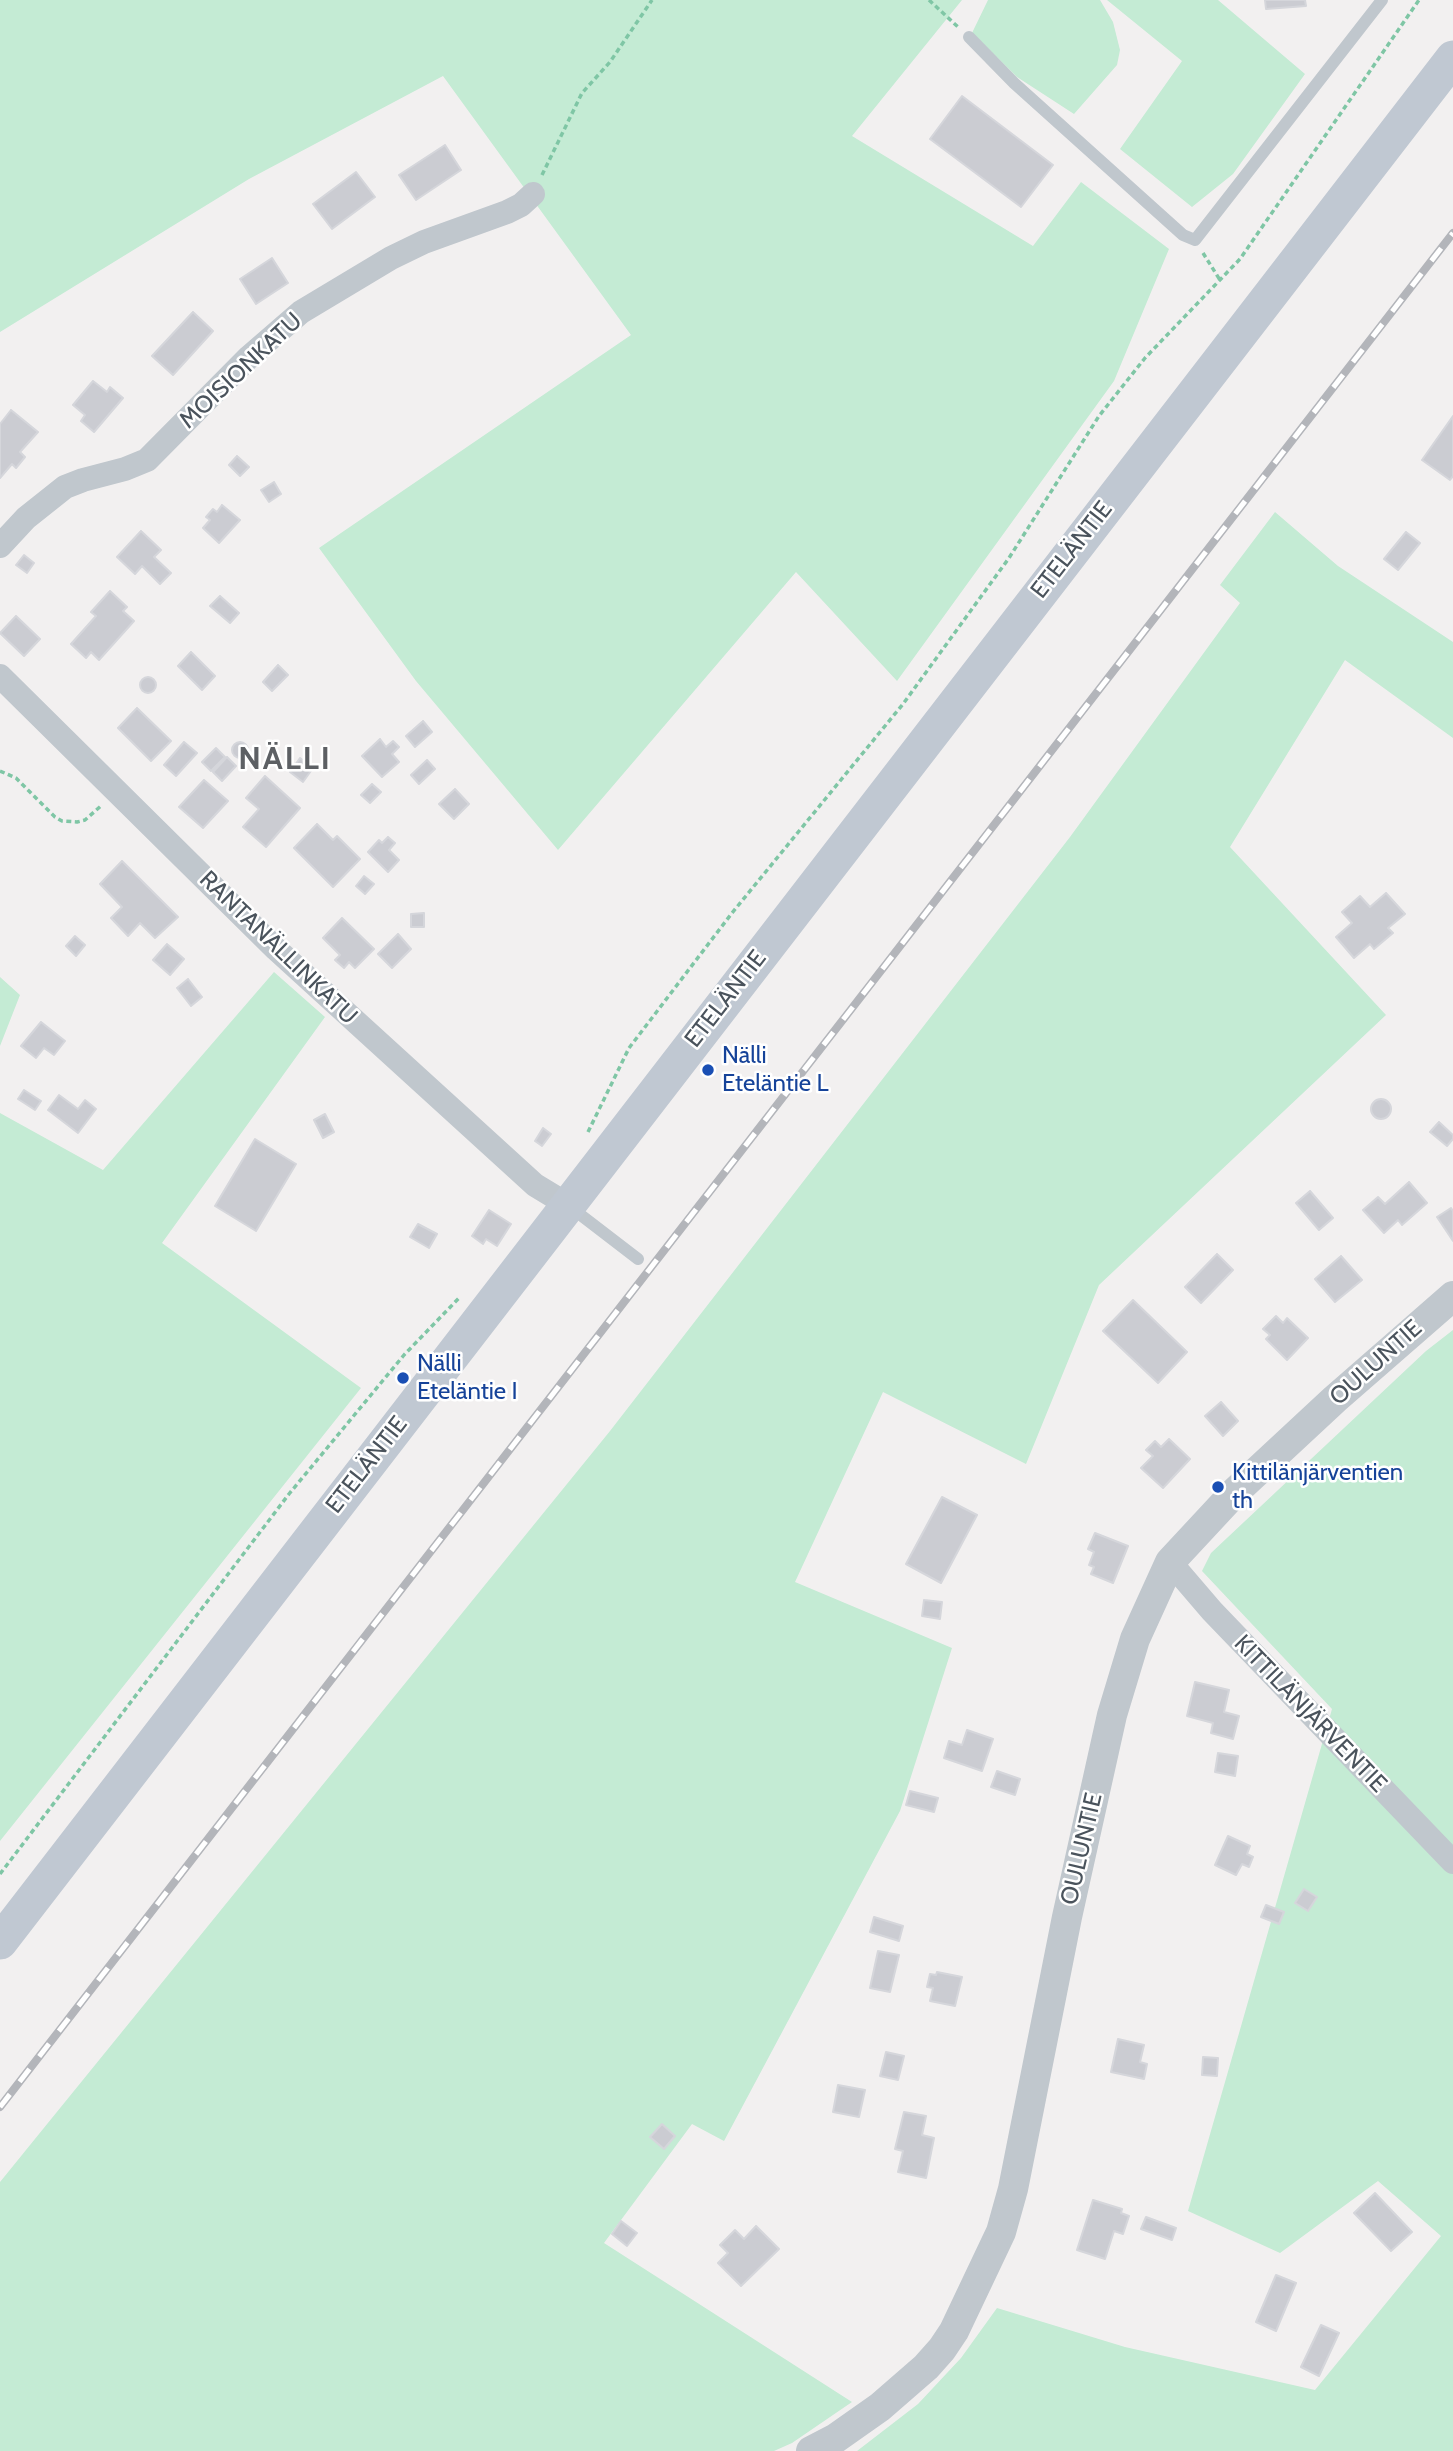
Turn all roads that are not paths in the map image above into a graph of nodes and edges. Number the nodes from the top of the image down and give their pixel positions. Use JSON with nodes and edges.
{"nodes":[{"id":1,"x":1382,"y":0,"type":"edge"},
{"id":2,"x":969,"y":37,"type":"road end"},
{"id":3,"x":1453,"y":58,"type":"edge"},
{"id":4,"x":533,"y":194,"type":"road end"},
{"id":5,"x":0,"y":546,"type":"edge"},
{"id":6,"x":0,"y":676,"type":"edge"},
{"id":7,"x":568,"y":1205,"type":"junction"},
{"id":8,"x":638,"y":1259,"type":"dead end"},
{"id":9,"x":1453,"y":1296,"type":"edge"},
{"id":10,"x":1170,"y":1562,"type":"junction"},
{"id":11,"x":1453,"y":1862,"type":"edge"},
{"id":12,"x":0,"y":1942,"type":"edge"},
{"id":13,"x":811,"y":2451,"type":"edge"}],
"edges":[{"from":1,"to":2,"type":"lane"},
{"from":3,"to":7,"type":"main road","name":"ETELÄNTIE"},
{"from":4,"to":5,"type":"street","name":"MOISIONKATU"},
{"from":6,"to":7,"type":"street","name":"RANTANÄLLINKATU"},
{"from":7,"to":8,"type":"lane"},
{"from":7,"to":12,"type":"main road","name":"ETELÄNTIE"},
{"from":9,"to":10,"type":"street","name":"OULUNTIE"},
{"from":10,"to":11,"type":"street","name":"KITTILÄNJÄRVENTIE"},
{"from":10,"to":13,"type":"street","name":"OULUNTIE"}]}
